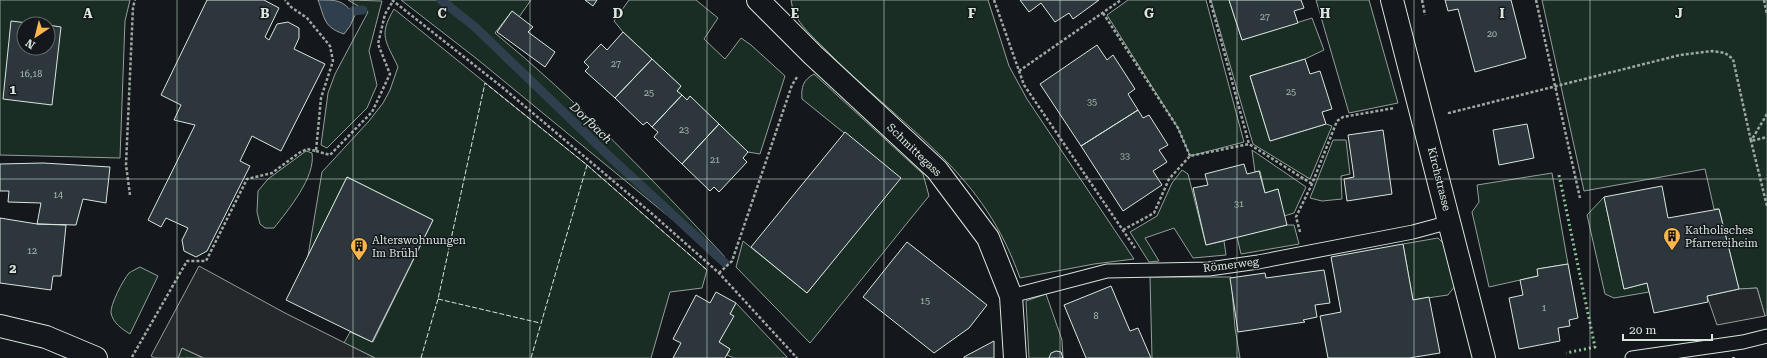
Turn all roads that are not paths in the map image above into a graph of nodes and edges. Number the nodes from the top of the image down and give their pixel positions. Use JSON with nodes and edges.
{"nodes":[{"id":1,"x":1392,"y":0,"type":"edge"},
{"id":2,"x":760,"y":1,"type":"edge"},
{"id":3,"x":1450,"y":222,"type":"junction"},
{"id":4,"x":1010,"y":296,"type":"junction"},
{"id":5,"x":0,"y":326,"type":"edge"},
{"id":6,"x":1767,"y":336,"type":"edge"},
{"id":7,"x":96,"y":358,"type":"edge"},
{"id":8,"x":1015,"y":358,"type":"edge"},
{"id":9,"x":1484,"y":358,"type":"edge"},
{"id":10,"x":1632,"y":358,"type":"edge"}],
"edges":[{"from":1,"to":3,"type":"street","name":"Kirchstrasse"},
{"from":2,"to":4,"type":"street","name":"Schmittegass"},
{"from":3,"to":4,"type":"lane","name":"Römerweg"},
{"from":3,"to":9,"type":"street","name":"Kirchstrasse"},
{"from":4,"to":8,"type":"street","name":"Schmittegass"},
{"from":5,"to":7,"type":"street"},
{"from":6,"to":10,"type":"lane"}]}
